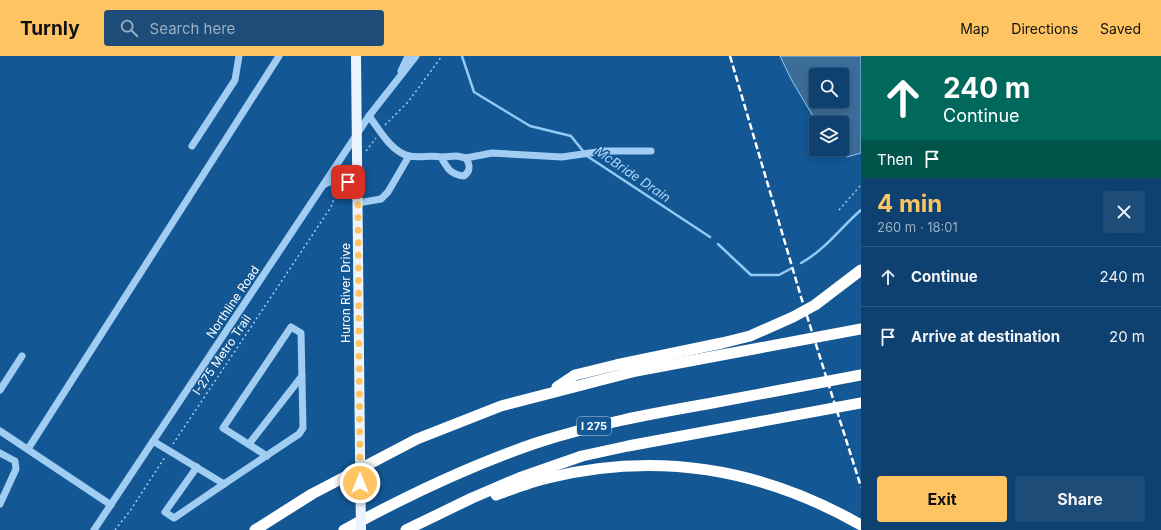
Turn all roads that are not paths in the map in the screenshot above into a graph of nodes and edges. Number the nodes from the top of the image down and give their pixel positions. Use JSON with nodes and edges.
{"nodes":[{"id":1,"x":239,"y":56,"type":"edge"},
{"id":2,"x":279,"y":56,"type":"edge"},
{"id":3,"x":356,"y":56,"type":"edge"},
{"id":4,"x":408,"y":56,"type":"edge"},
{"id":5,"x":416,"y":56,"type":"edge"},
{"id":6,"x":393,"y":87,"type":"junction"},
{"id":7,"x":369,"y":116,"type":"junction"},
{"id":8,"x":357,"y":134,"type":"junction"},
{"id":9,"x":192,"y":146,"type":"dead end"},
{"id":10,"x":650,"y":151,"type":"dead end"},
{"id":11,"x":409,"y":156,"type":"junction"},
{"id":12,"x":441,"y":157,"type":"junction"},
{"id":13,"x":466,"y":158,"type":"junction"},
{"id":14,"x":323,"y":186,"type":"junction"},
{"id":15,"x":358,"y":203,"type":"junction"},
{"id":16,"x":861,"y":270,"type":"edge"},
{"id":17,"x":861,"y":329,"type":"edge"},
{"id":18,"x":22,"y":356,"type":"dead end"},
{"id":19,"x":302,"y":376,"type":"junction"},
{"id":20,"x":861,"y":376,"type":"edge"},
{"id":21,"x":0,"y":390,"type":"edge"},
{"id":22,"x":547,"y":394,"type":"junction"},
{"id":23,"x":861,"y":403,"type":"edge"},
{"id":24,"x":0,"y":430,"type":"edge"},
{"id":25,"x":153,"y":441,"type":"junction"},
{"id":26,"x":249,"y":444,"type":"junction"},
{"id":27,"x":28,"y":449,"type":"junction"},
{"id":28,"x":0,"y":453,"type":"edge"},
{"id":29,"x":267,"y":456,"type":"junction"},
{"id":30,"x":197,"y":467,"type":"junction"},
{"id":31,"x":224,"y":484,"type":"junction"},
{"id":32,"x":0,"y":504,"type":"edge"},
{"id":33,"x":111,"y":505,"type":"junction"},
{"id":34,"x":419,"y":523,"type":"junction"},
{"id":35,"x":861,"y":525,"type":"edge"},
{"id":36,"x":94,"y":530,"type":"edge"},
{"id":37,"x":255,"y":530,"type":"edge"},
{"id":38,"x":344,"y":530,"type":"edge"},
{"id":39,"x":361,"y":530,"type":"edge"},
{"id":40,"x":406,"y":530,"type":"edge"}],
"edges":[{"from":1,"to":9,"type":"street"},
{"from":2,"to":27,"type":"street"},
{"from":3,"to":8,"type":"main road","name":"Huron River Drive"},
{"from":4,"to":6,"type":"street","name":"Northline Road"},
{"from":5,"to":6,"type":"street","name":"Northline Road"},
{"from":6,"to":7,"type":"street","name":"Northline Road"},
{"from":7,"to":8,"type":"street","name":"Northline Road"},
{"from":7,"to":11,"type":"street"},
{"from":8,"to":14,"type":"street","name":"Northline Road"},
{"from":8,"to":15,"type":"main road","name":"Huron River Drive"},
{"from":10,"to":13,"type":"street"},
{"from":11,"to":12,"type":"street"},
{"from":11,"to":15,"type":"street"},
{"from":12,"to":13,"type":"street"},
{"from":12,"to":13,"type":"street"},
{"from":14,"to":15,"type":"street"},
{"from":14,"to":25,"type":"street","name":"Northline Road"},
{"from":15,"to":39,"type":"main road","name":"Huron River Drive","bridge":true},
{"from":16,"to":22,"type":"highway"},
{"from":17,"to":22,"type":"highway"},
{"from":18,"to":21,"type":"street"},
{"from":19,"to":26,"type":"street"},
{"from":19,"to":26,"type":"street"},
{"from":19,"to":29,"type":"street"},
{"from":20,"to":38,"type":"highway","number":"I 275"},
{"from":22,"to":37,"type":"highway"},
{"from":23,"to":34,"type":"highway"},
{"from":24,"to":27,"type":"street"},
{"from":25,"to":30,"type":"street"},
{"from":25,"to":33,"type":"street","name":"Northline Road"},
{"from":26,"to":29,"type":"street"},
{"from":27,"to":33,"type":"street"},
{"from":28,"to":32,"type":"street"},
{"from":29,"to":31,"type":"street"},
{"from":30,"to":31,"type":"street"},
{"from":30,"to":31,"type":"street"},
{"from":33,"to":36,"type":"street","name":"Northline Road"},
{"from":34,"to":35,"type":"highway"},
{"from":34,"to":40,"type":"highway"}]}
